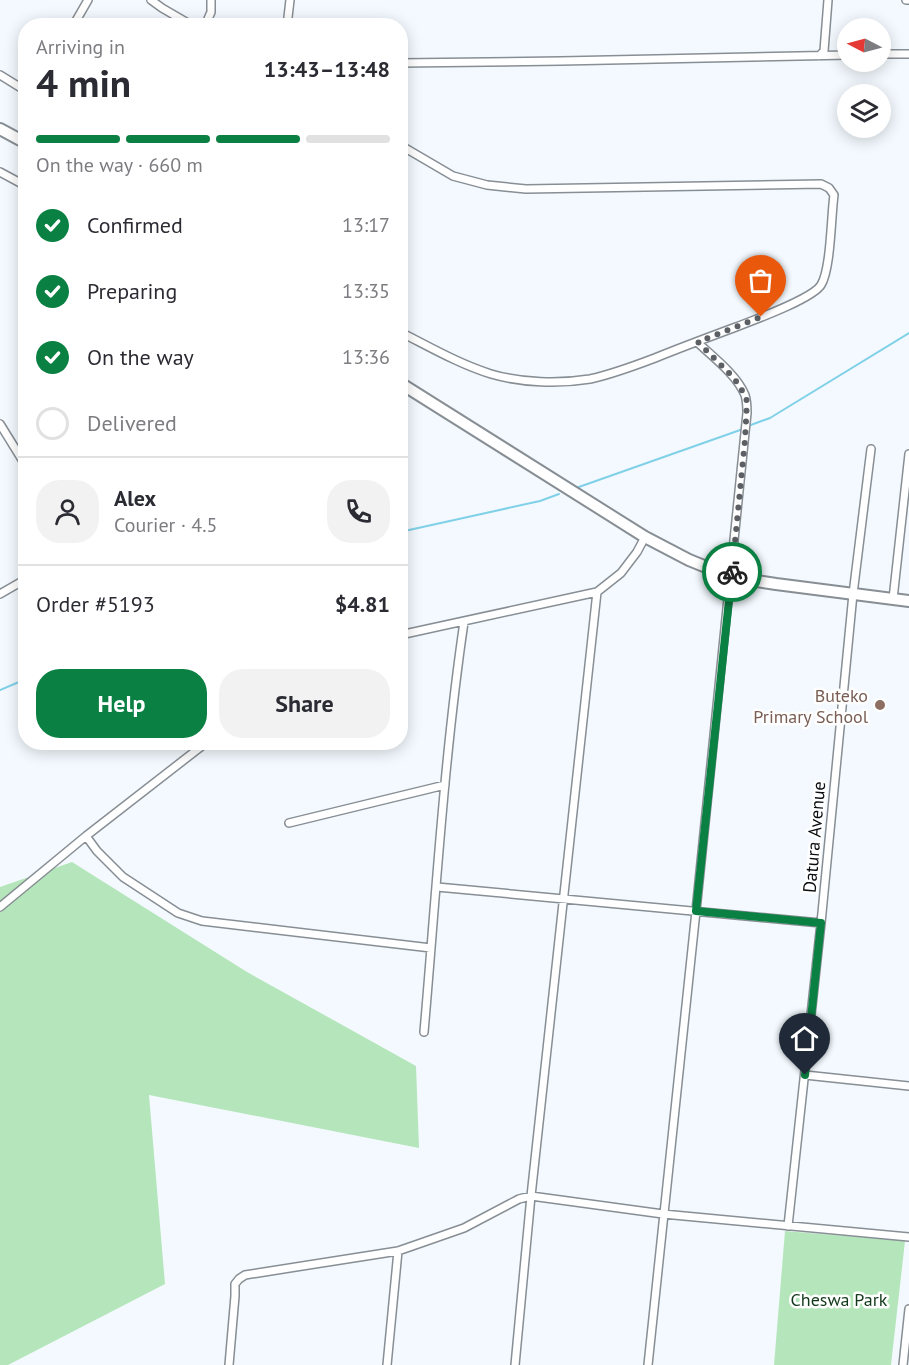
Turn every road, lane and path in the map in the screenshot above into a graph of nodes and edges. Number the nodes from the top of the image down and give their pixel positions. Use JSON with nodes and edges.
{"nodes":[{"id":1,"x":88,"y":0,"type":"edge"},
{"id":2,"x":151,"y":0,"type":"edge"},
{"id":3,"x":212,"y":0,"type":"edge"},
{"id":4,"x":290,"y":0,"type":"edge"},
{"id":5,"x":828,"y":0,"type":"edge"},
{"id":6,"x":78,"y":18,"type":"edge"},
{"id":7,"x":179,"y":18,"type":"edge"},
{"id":8,"x":208,"y":18,"type":"edge"},
{"id":9,"x":288,"y":18,"type":"edge"},
{"id":10,"x":891,"y":54,"type":"edge"},
{"id":11,"x":909,"y":54,"type":"edge"},
{"id":12,"x":837,"y":55,"type":"edge"},
{"id":13,"x":819,"y":56,"type":"junction"},
{"id":14,"x":408,"y":63,"type":"edge"},
{"id":15,"x":0,"y":75,"type":"edge"},
{"id":16,"x":18,"y":86,"type":"edge"},
{"id":17,"x":0,"y":129,"type":"edge"},
{"id":18,"x":18,"y":139,"type":"edge"},
{"id":19,"x":408,"y":150,"type":"edge"},
{"id":20,"x":0,"y":172,"type":"edge"},
{"id":21,"x":18,"y":182,"type":"edge"},
{"id":22,"x":408,"y":336,"type":"edge"},
{"id":23,"x":698,"y":342,"type":"junction"},
{"id":24,"x":408,"y":388,"type":"edge"},
{"id":25,"x":0,"y":424,"type":"edge"},
{"id":26,"x":871,"y":449,"type":"dead end"},
{"id":27,"x":18,"y":453,"type":"edge"},
{"id":28,"x":909,"y":454,"type":"edge"},
{"id":29,"x":645,"y":537,"type":"junction"},
{"id":30,"x":731,"y":577,"type":"junction"},
{"id":31,"x":18,"y":584,"type":"edge"},
{"id":32,"x":597,"y":592,"type":"junction"},
{"id":33,"x":0,"y":594,"type":"edge"},
{"id":34,"x":853,"y":594,"type":"junction"},
{"id":35,"x":893,"y":599,"type":"junction"},
{"id":36,"x":909,"y":601,"type":"edge"},
{"id":37,"x":464,"y":622,"type":"junction"},
{"id":38,"x":408,"y":633,"type":"edge"},
{"id":39,"x":197,"y":750,"type":"edge"},
{"id":40,"x":445,"y":785,"type":"junction"},
{"id":41,"x":289,"y":823,"type":"dead end"},
{"id":42,"x":86,"y":836,"type":"junction"},
{"id":43,"x":436,"y":887,"type":"junction"},
{"id":44,"x":564,"y":899,"type":"junction"},
{"id":45,"x":0,"y":907,"type":"edge"},
{"id":46,"x":696,"y":911,"type":"junction"},
{"id":47,"x":821,"y":923,"type":"junction"},
{"id":48,"x":431,"y":948,"type":"junction"},
{"id":49,"x":424,"y":1032,"type":"dead end"},
{"id":50,"x":805,"y":1075,"type":"junction"},
{"id":51,"x":909,"y":1086,"type":"edge"},
{"id":52,"x":531,"y":1196,"type":"junction"},
{"id":53,"x":663,"y":1214,"type":"junction"},
{"id":54,"x":788,"y":1226,"type":"junction"},
{"id":55,"x":909,"y":1237,"type":"edge"},
{"id":56,"x":398,"y":1251,"type":"junction"},
{"id":57,"x":909,"y":1309,"type":"edge"},
{"id":58,"x":229,"y":1365,"type":"edge"},
{"id":59,"x":387,"y":1365,"type":"edge"},
{"id":60,"x":514,"y":1365,"type":"edge"},
{"id":61,"x":648,"y":1365,"type":"edge"},
{"id":62,"x":903,"y":1365,"type":"edge"}],
"edges":[{"from":1,"to":6,"type":"street"},
{"from":2,"to":7,"type":"street"},
{"from":3,"to":8,"type":"street"},
{"from":4,"to":9,"type":"street"},
{"from":5,"to":13,"type":"street"},
{"from":10,"to":11,"type":"street"},
{"from":12,"to":13,"type":"street"},
{"from":13,"to":14,"type":"street"},
{"from":15,"to":16,"type":"street"},
{"from":17,"to":18,"type":"main road"},
{"from":19,"to":23,"type":"street"},
{"from":20,"to":21,"type":"street"},
{"from":22,"to":23,"type":"street"},
{"from":23,"to":30,"type":"street"},
{"from":24,"to":29,"type":"main road"},
{"from":25,"to":27,"type":"street"},
{"from":26,"to":34,"type":"street","name":"Datura Avenue"},
{"from":28,"to":35,"type":"street"},
{"from":29,"to":30,"type":"main road"},
{"from":29,"to":32,"type":"street"},
{"from":30,"to":34,"type":"main road"},
{"from":30,"to":46,"type":"street"},
{"from":31,"to":33,"type":"street"},
{"from":32,"to":37,"type":"street"},
{"from":32,"to":44,"type":"street"},
{"from":34,"to":35,"type":"main road"},
{"from":34,"to":47,"type":"street","name":"Datura Avenue"},
{"from":35,"to":36,"type":"main road"},
{"from":37,"to":38,"type":"street"},
{"from":37,"to":40,"type":"street"},
{"from":39,"to":42,"type":"street"},
{"from":40,"to":41,"type":"street"},
{"from":40,"to":43,"type":"street"},
{"from":42,"to":45,"type":"street"},
{"from":42,"to":48,"type":"street"},
{"from":43,"to":44,"type":"street"},
{"from":43,"to":48,"type":"street"},
{"from":44,"to":46,"type":"street"},
{"from":44,"to":52,"type":"street"},
{"from":46,"to":47,"type":"street"},
{"from":46,"to":53,"type":"street"},
{"from":47,"to":50,"type":"street","name":"Datura Avenue"},
{"from":48,"to":49,"type":"street"},
{"from":50,"to":51,"type":"street"},
{"from":50,"to":54,"type":"street","name":"Datura Avenue"},
{"from":52,"to":53,"type":"street"},
{"from":52,"to":56,"type":"street"},
{"from":52,"to":60,"type":"street"},
{"from":53,"to":54,"type":"street"},
{"from":53,"to":61,"type":"street"},
{"from":54,"to":55,"type":"street"},
{"from":56,"to":58,"type":"street"},
{"from":56,"to":59,"type":"street"},
{"from":57,"to":62,"type":"street"}]}
